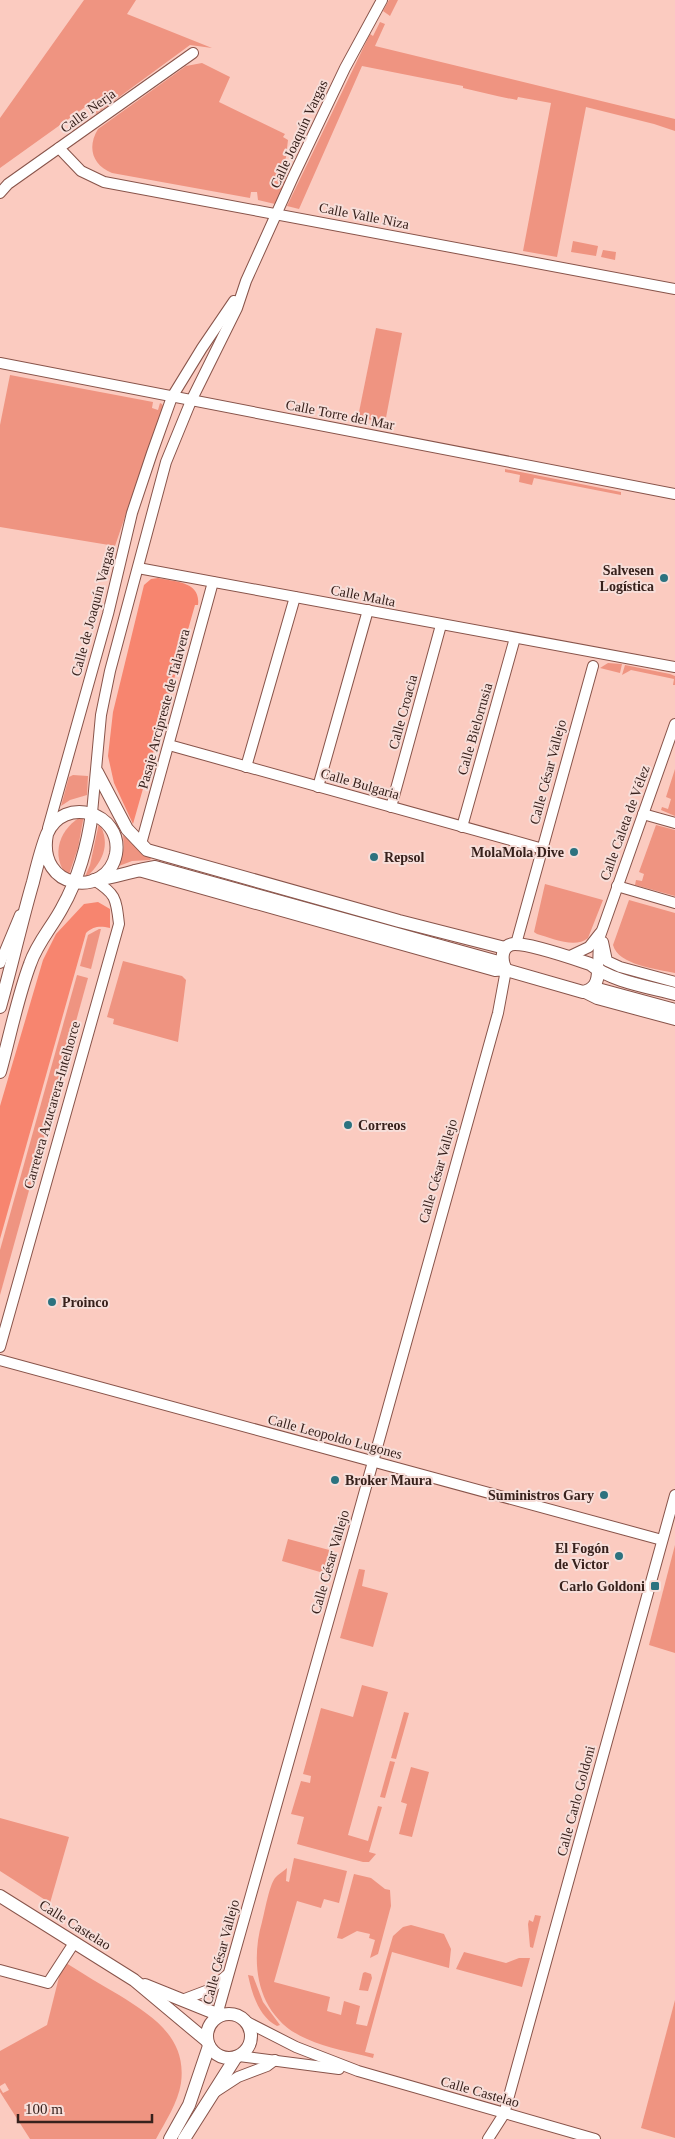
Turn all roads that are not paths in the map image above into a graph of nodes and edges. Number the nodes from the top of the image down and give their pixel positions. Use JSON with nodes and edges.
{"nodes":[{"id":1,"x":382,"y":0,"type":"edge"},
{"id":2,"x":193,"y":53,"type":"dead end"},
{"id":3,"x":59,"y":148,"type":"junction"},
{"id":4,"x":0,"y":193,"type":"edge"},
{"id":5,"x":277,"y":213,"type":"junction"},
{"id":6,"x":246,"y":281,"type":"junction"},
{"id":7,"x":675,"y":289,"type":"edge"},
{"id":8,"x":0,"y":363,"type":"edge"},
{"id":9,"x":172,"y":397,"type":"junction"},
{"id":10,"x":191,"y":401,"type":"junction"},
{"id":11,"x":675,"y":494,"type":"edge"},
{"id":12,"x":138,"y":568,"type":"junction"},
{"id":13,"x":213,"y":582,"type":"junction"},
{"id":14,"x":295,"y":597,"type":"junction"},
{"id":15,"x":368,"y":610,"type":"junction"},
{"id":16,"x":442,"y":625,"type":"junction"},
{"id":17,"x":515,"y":638,"type":"junction"},
{"id":18,"x":583,"y":652,"type":"junction"},
{"id":19,"x":616,"y":655,"type":"junction"},
{"id":20,"x":593,"y":666,"type":"junction"},
{"id":21,"x":675,"y":667,"type":"edge"},
{"id":22,"x":675,"y":724,"type":"edge"},
{"id":23,"x":672,"y":741,"type":"edge"},
{"id":24,"x":169,"y":745,"type":"junction"},
{"id":25,"x":246,"y":766,"type":"junction"},
{"id":26,"x":97,"y":772,"type":"junction"},
{"id":27,"x":318,"y":787,"type":"junction"},
{"id":28,"x":391,"y":807,"type":"junction"},
{"id":29,"x":92,"y":813,"type":"junction"},
{"id":30,"x":643,"y":814,"type":"junction"},
{"id":31,"x":107,"y":823,"type":"junction"},
{"id":32,"x":675,"y":823,"type":"edge"},
{"id":33,"x":462,"y":827,"type":"junction"},
{"id":34,"x":127,"y":829,"type":"junction"},
{"id":35,"x":47,"y":834,"type":"junction"},
{"id":36,"x":141,"y":844,"type":"junction"},
{"id":37,"x":543,"y":849,"type":"junction"},
{"id":38,"x":94,"y":880,"type":"junction"},
{"id":39,"x":74,"y":882,"type":"junction"},
{"id":40,"x":617,"y":886,"type":"junction"},
{"id":41,"x":28,"y":898,"type":"junction"},
{"id":42,"x":675,"y":903,"type":"edge"},
{"id":43,"x":603,"y":931,"type":"junction"},
{"id":44,"x":510,"y":946,"type":"junction"},
{"id":45,"x":568,"y":957,"type":"junction"},
{"id":46,"x":0,"y":963,"type":"edge"},
{"id":47,"x":504,"y":967,"type":"junction"},
{"id":48,"x":598,"y":970,"type":"junction"},
{"id":49,"x":652,"y":976,"type":"junction"},
{"id":50,"x":617,"y":977,"type":"junction"},
{"id":51,"x":675,"y":982,"type":"edge"},
{"id":52,"x":588,"y":990,"type":"junction"},
{"id":53,"x":675,"y":994,"type":"edge"},
{"id":54,"x":0,"y":1007,"type":"edge"},
{"id":55,"x":675,"y":1010,"type":"edge"},
{"id":56,"x":675,"y":1020,"type":"edge"},
{"id":57,"x":0,"y":1072,"type":"edge"},
{"id":58,"x":0,"y":1347,"type":"edge"},
{"id":59,"x":0,"y":1360,"type":"edge"},
{"id":60,"x":374,"y":1462,"type":"junction"},
{"id":61,"x":675,"y":1495,"type":"edge"},
{"id":62,"x":662,"y":1540,"type":"junction"},
{"id":63,"x":0,"y":1896,"type":"edge"},
{"id":64,"x":74,"y":1943,"type":"junction"},
{"id":65,"x":0,"y":1970,"type":"edge"},
{"id":66,"x":230,"y":1970,"type":"junction"},
{"id":67,"x":134,"y":1980,"type":"junction"},
{"id":68,"x":182,"y":2000,"type":"junction"},
{"id":69,"x":219,"y":2016,"type":"junction"},
{"id":70,"x":247,"y":2022,"type":"junction"},
{"id":71,"x":208,"y":2044,"type":"junction"},
{"id":72,"x":238,"y":2057,"type":"junction"},
{"id":73,"x":275,"y":2060,"type":"junction"},
{"id":74,"x":358,"y":2071,"type":"junction"},
{"id":75,"x":212,"y":2094,"type":"junction"},
{"id":76,"x":504,"y":2114,"type":"junction"},
{"id":77,"x":170,"y":2139,"type":"edge"},
{"id":78,"x":184,"y":2139,"type":"edge"},
{"id":79,"x":488,"y":2139,"type":"edge"},
{"id":80,"x":595,"y":2139,"type":"edge"}],
"edges":[{"from":1,"to":5,"type":"street","name":"Calle Joaquín Vargas"},
{"from":2,"to":3,"type":"street","name":"Calle Nerja"},
{"from":3,"to":4,"type":"street","name":"Calle Nerja"},
{"from":3,"to":5,"type":"street","name":"Calle Valle Niza"},
{"from":5,"to":6,"type":"street","name":"Calle Joaquín Vargas"},
{"from":5,"to":7,"type":"street","name":"Calle Valle Niza"},
{"from":6,"to":9,"type":"street","name":"Calle Joaquín Vargas"},
{"from":6,"to":10,"type":"street","name":"Calle Joaquín Vargas"},
{"from":8,"to":9,"type":"street","name":"Calle Torre del Mar"},
{"from":9,"to":10,"type":"street","name":"Calle Torre del Mar"},
{"from":9,"to":35,"type":"street","name":"Calle de Joaquín Vargas"},
{"from":10,"to":11,"type":"street","name":"Calle Torre del Mar"},
{"from":10,"to":12,"type":"street"},
{"from":12,"to":13,"type":"street","name":"Calle Malta"},
{"from":12,"to":26,"type":"street"},
{"from":13,"to":14,"type":"street","name":"Calle Malta"},
{"from":13,"to":24,"type":"street","name":"Pasaje Arcipreste de Talavera"},
{"from":14,"to":15,"type":"street","name":"Calle Malta"},
{"from":14,"to":25,"type":"street"},
{"from":15,"to":16,"type":"street","name":"Calle Malta"},
{"from":15,"to":27,"type":"street"},
{"from":16,"to":17,"type":"street","name":"Calle Malta"},
{"from":16,"to":28,"type":"street","name":"Calle Croacia"},
{"from":17,"to":18,"type":"street","name":"Calle Malta"},
{"from":17,"to":33,"type":"street","name":"Calle Bielorrusia"},
{"from":18,"to":19,"type":"street","name":"Calle Malta"},
{"from":18,"to":20,"type":"street"},
{"from":19,"to":20,"type":"street"},
{"from":19,"to":21,"type":"street","name":"Calle Malta"},
{"from":20,"to":37,"type":"street","name":"Calle César Vallejo"},
{"from":22,"to":23,"type":"street","name":"Calle Caleta de Vélez"},
{"from":23,"to":30,"type":"street","name":"Calle Caleta de Vélez"},
{"from":24,"to":25,"type":"street","name":"Calle Bulgaria"},
{"from":24,"to":36,"type":"street","name":"Pasaje Arcipreste de Talavera"},
{"from":25,"to":27,"type":"street","name":"Calle Bulgaria"},
{"from":26,"to":29,"type":"street"},
{"from":26,"to":34,"type":"main road"},
{"from":27,"to":28,"type":"street","name":"Calle Bulgaria"},
{"from":28,"to":33,"type":"street","name":"Calle Bulgaria"},
{"from":29,"to":31,"type":"main road"},
{"from":29,"to":35,"type":"main road"},
{"from":29,"to":39,"type":"main road"},
{"from":30,"to":32,"type":"street"},
{"from":30,"to":40,"type":"street","name":"Calle Caleta de Vélez"},
{"from":31,"to":34,"type":"main road"},
{"from":31,"to":38,"type":"main road"},
{"from":33,"to":37,"type":"street","name":"Calle Bulgaria"},
{"from":34,"to":36,"type":"main road"},
{"from":35,"to":39,"type":"main road"},
{"from":35,"to":41,"type":"main road"},
{"from":36,"to":44,"type":"main road"},
{"from":37,"to":44,"type":"street","name":"Calle César Vallejo"},
{"from":38,"to":39,"type":"main road"},
{"from":38,"to":47,"type":"main road"},
{"from":38,"to":58,"type":"street","name":"Carretera Azucarera-Intelhorce"},
{"from":39,"to":57,"type":"main road"},
{"from":40,"to":42,"type":"street"},
{"from":40,"to":43,"type":"street","name":"Calle Caleta de Vélez"},
{"from":41,"to":46,"type":"street"},
{"from":41,"to":54,"type":"main road"},
{"from":43,"to":45,"type":"street","name":"Calle Caleta de Vélez"},
{"from":43,"to":48,"type":"street","name":"Calle Caleta de Vélez"},
{"from":43,"to":49,"type":"street"},
{"from":44,"to":45,"type":"main road"},
{"from":44,"to":47,"type":"main road"},
{"from":45,"to":48,"type":"main road"},
{"from":47,"to":52,"type":"main road"},
{"from":47,"to":60,"type":"street","name":"Calle César Vallejo"},
{"from":48,"to":50,"type":"main road"},
{"from":48,"to":52,"type":"main road"},
{"from":49,"to":50,"type":"street"},
{"from":49,"to":51,"type":"street"},
{"from":50,"to":53,"type":"main road"},
{"from":52,"to":55,"type":"main road"},
{"from":52,"to":56,"type":"street"},
{"from":59,"to":60,"type":"street","name":"Calle Leopoldo Lugones"},
{"from":60,"to":62,"type":"street","name":"Calle Leopoldo Lugones"},
{"from":60,"to":66,"type":"street","name":"Calle César Vallejo"},
{"from":61,"to":62,"type":"street","name":"Calle Carlo Goldoni"},
{"from":62,"to":76,"type":"street","name":"Calle Carlo Goldoni"},
{"from":63,"to":64,"type":"main road","name":"Calle Castelao"},
{"from":64,"to":65,"type":"street"},
{"from":64,"to":67,"type":"main road","name":"Calle Castelao"},
{"from":66,"to":68,"type":"street"},
{"from":66,"to":69,"type":"street","name":"Calle César Vallejo"},
{"from":67,"to":68,"type":"main road","name":"Calle Castelao"},
{"from":67,"to":71,"type":"main road","name":"Calle Castelao"},
{"from":68,"to":69,"type":"main road","name":"Calle Castelao"},
{"from":69,"to":70,"type":"main road"},
{"from":69,"to":71,"type":"main road"},
{"from":70,"to":72,"type":"main road"},
{"from":70,"to":74,"type":"street","name":"Calle Castelao"},
{"from":71,"to":72,"type":"main road"},
{"from":71,"to":77,"type":"main road"},
{"from":72,"to":73,"type":"street","name":"Calle Castelao"},
{"from":72,"to":75,"type":"main road"},
{"from":73,"to":74,"type":"street","name":"Calle Castelao"},
{"from":73,"to":75,"type":"street"},
{"from":74,"to":76,"type":"street","name":"Calle Castelao"},
{"from":75,"to":78,"type":"main road"},
{"from":76,"to":79,"type":"street","name":"Calle Carlo Goldoni"},
{"from":76,"to":80,"type":"street","name":"Calle Castelao"}]}
